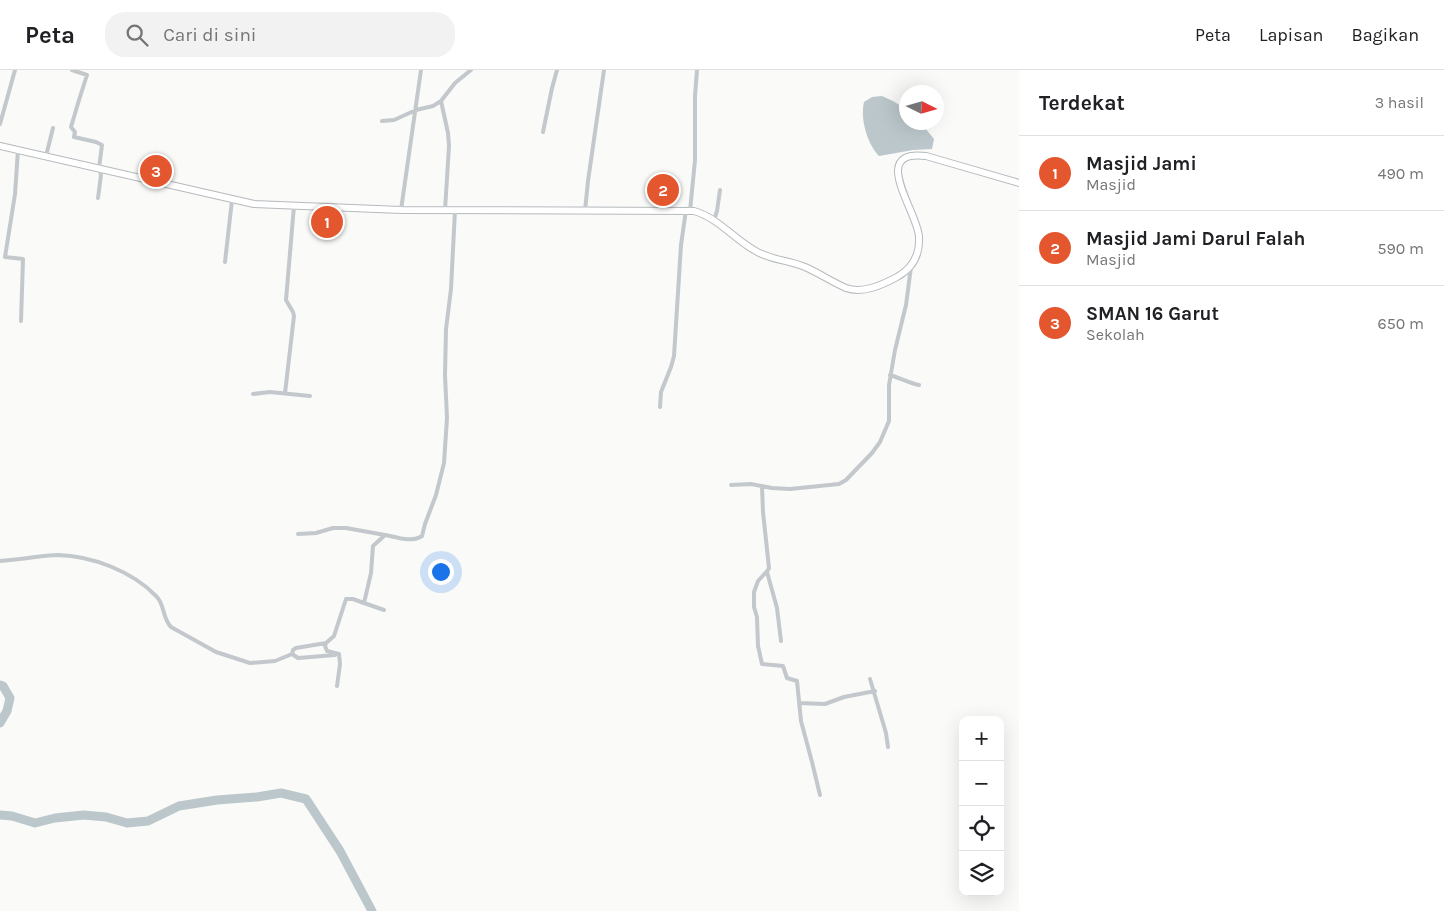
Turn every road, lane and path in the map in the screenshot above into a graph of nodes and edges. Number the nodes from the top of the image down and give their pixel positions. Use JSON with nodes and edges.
{"nodes":[{"id":1,"x":15,"y":70,"type":"edge"},
{"id":2,"x":72,"y":70,"type":"edge"},
{"id":3,"x":421,"y":70,"type":"edge"},
{"id":4,"x":471,"y":70,"type":"edge"},
{"id":5,"x":558,"y":70,"type":"edge"},
{"id":6,"x":604,"y":70,"type":"edge"},
{"id":7,"x":697,"y":70,"type":"edge"},
{"id":8,"x":441,"y":101,"type":"junction"},
{"id":9,"x":416,"y":110,"type":"junction"},
{"id":10,"x":382,"y":121,"type":"dead end"},
{"id":11,"x":0,"y":124,"type":"edge"},
{"id":12,"x":53,"y":128,"type":"dead end"},
{"id":13,"x":543,"y":132,"type":"dead end"},
{"id":14,"x":0,"y":146,"type":"edge"},
{"id":15,"x":18,"y":150,"type":"junction"},
{"id":16,"x":46,"y":156,"type":"junction"},
{"id":17,"x":99,"y":168,"type":"junction"},
{"id":18,"x":1019,"y":183,"type":"edge"},
{"id":19,"x":720,"y":190,"type":"dead end"},
{"id":20,"x":98,"y":198,"type":"dead end"},
{"id":21,"x":232,"y":200,"type":"junction"},
{"id":22,"x":294,"y":206,"type":"junction"},
{"id":23,"x":401,"y":210,"type":"junction"},
{"id":24,"x":444,"y":210,"type":"junction"},
{"id":25,"x":455,"y":210,"type":"junction"},
{"id":26,"x":585,"y":210,"type":"junction"},
{"id":27,"x":688,"y":210,"type":"junction"},
{"id":28,"x":714,"y":220,"type":"junction"},
{"id":29,"x":225,"y":262,"type":"dead end"},
{"id":30,"x":911,"y":267,"type":"junction"},
{"id":31,"x":21,"y":322,"type":"dead end"},
{"id":32,"x":890,"y":375,"type":"junction"},
{"id":33,"x":919,"y":384,"type":"dead end"},
{"id":34,"x":284,"y":393,"type":"junction"},
{"id":35,"x":253,"y":394,"type":"dead end"},
{"id":36,"x":310,"y":396,"type":"dead end"},
{"id":37,"x":660,"y":408,"type":"dead end"},
{"id":38,"x":731,"y":485,"type":"dead end"},
{"id":39,"x":762,"y":487,"type":"junction"},
{"id":40,"x":298,"y":534,"type":"dead end"},
{"id":41,"x":385,"y":535,"type":"junction"},
{"id":42,"x":0,"y":561,"type":"edge"},
{"id":43,"x":767,"y":572,"type":"junction"},
{"id":44,"x":364,"y":603,"type":"junction"},
{"id":45,"x":384,"y":610,"type":"dead end"},
{"id":46,"x":781,"y":641,"type":"dead end"},
{"id":47,"x":326,"y":643,"type":"junction"},
{"id":48,"x":292,"y":654,"type":"junction"},
{"id":49,"x":339,"y":654,"type":"junction"},
{"id":50,"x":870,"y":679,"type":"dead end"},
{"id":51,"x":337,"y":686,"type":"dead end"},
{"id":52,"x":874,"y":692,"type":"junction"},
{"id":53,"x":799,"y":704,"type":"junction"},
{"id":54,"x":888,"y":746,"type":"dead end"},
{"id":55,"x":820,"y":795,"type":"dead end"}],
"edges":[{"from":1,"to":11,"type":"street"},
{"from":2,"to":17,"type":"street"},
{"from":3,"to":9,"type":"street"},
{"from":4,"to":8,"type":"street"},
{"from":5,"to":13,"type":"street"},
{"from":6,"to":26,"type":"street"},
{"from":7,"to":27,"type":"street"},
{"from":8,"to":9,"type":"street"},
{"from":8,"to":24,"type":"street"},
{"from":9,"to":10,"type":"street"},
{"from":9,"to":23,"type":"street"},
{"from":12,"to":16,"type":"street"},
{"from":14,"to":15,"type":"main road"},
{"from":15,"to":16,"type":"main road"},
{"from":15,"to":31,"type":"street"},
{"from":16,"to":17,"type":"main road"},
{"from":17,"to":20,"type":"street"},
{"from":17,"to":21,"type":"main road"},
{"from":18,"to":30,"type":"main road"},
{"from":19,"to":28,"type":"street"},
{"from":21,"to":22,"type":"main road"},
{"from":21,"to":29,"type":"street"},
{"from":22,"to":23,"type":"main road"},
{"from":22,"to":34,"type":"street"},
{"from":23,"to":24,"type":"main road"},
{"from":24,"to":25,"type":"main road"},
{"from":25,"to":26,"type":"main road"},
{"from":25,"to":41,"type":"street"},
{"from":26,"to":27,"type":"main road"},
{"from":27,"to":28,"type":"main road"},
{"from":27,"to":37,"type":"street"},
{"from":28,"to":30,"type":"main road"},
{"from":30,"to":32,"type":"street"},
{"from":32,"to":33,"type":"street"},
{"from":32,"to":39,"type":"street"},
{"from":34,"to":35,"type":"street"},
{"from":34,"to":36,"type":"street"},
{"from":38,"to":39,"type":"street"},
{"from":39,"to":43,"type":"street"},
{"from":40,"to":41,"type":"street"},
{"from":41,"to":44,"type":"street"},
{"from":42,"to":48,"type":"street"},
{"from":43,"to":46,"type":"street"},
{"from":43,"to":53,"type":"street"},
{"from":44,"to":45,"type":"street"},
{"from":44,"to":47,"type":"street"},
{"from":47,"to":48,"type":"street"},
{"from":47,"to":49,"type":"street"},
{"from":48,"to":49,"type":"street"},
{"from":49,"to":51,"type":"street"},
{"from":50,"to":52,"type":"street"},
{"from":52,"to":53,"type":"street"},
{"from":52,"to":54,"type":"street"},
{"from":53,"to":55,"type":"street"}]}
